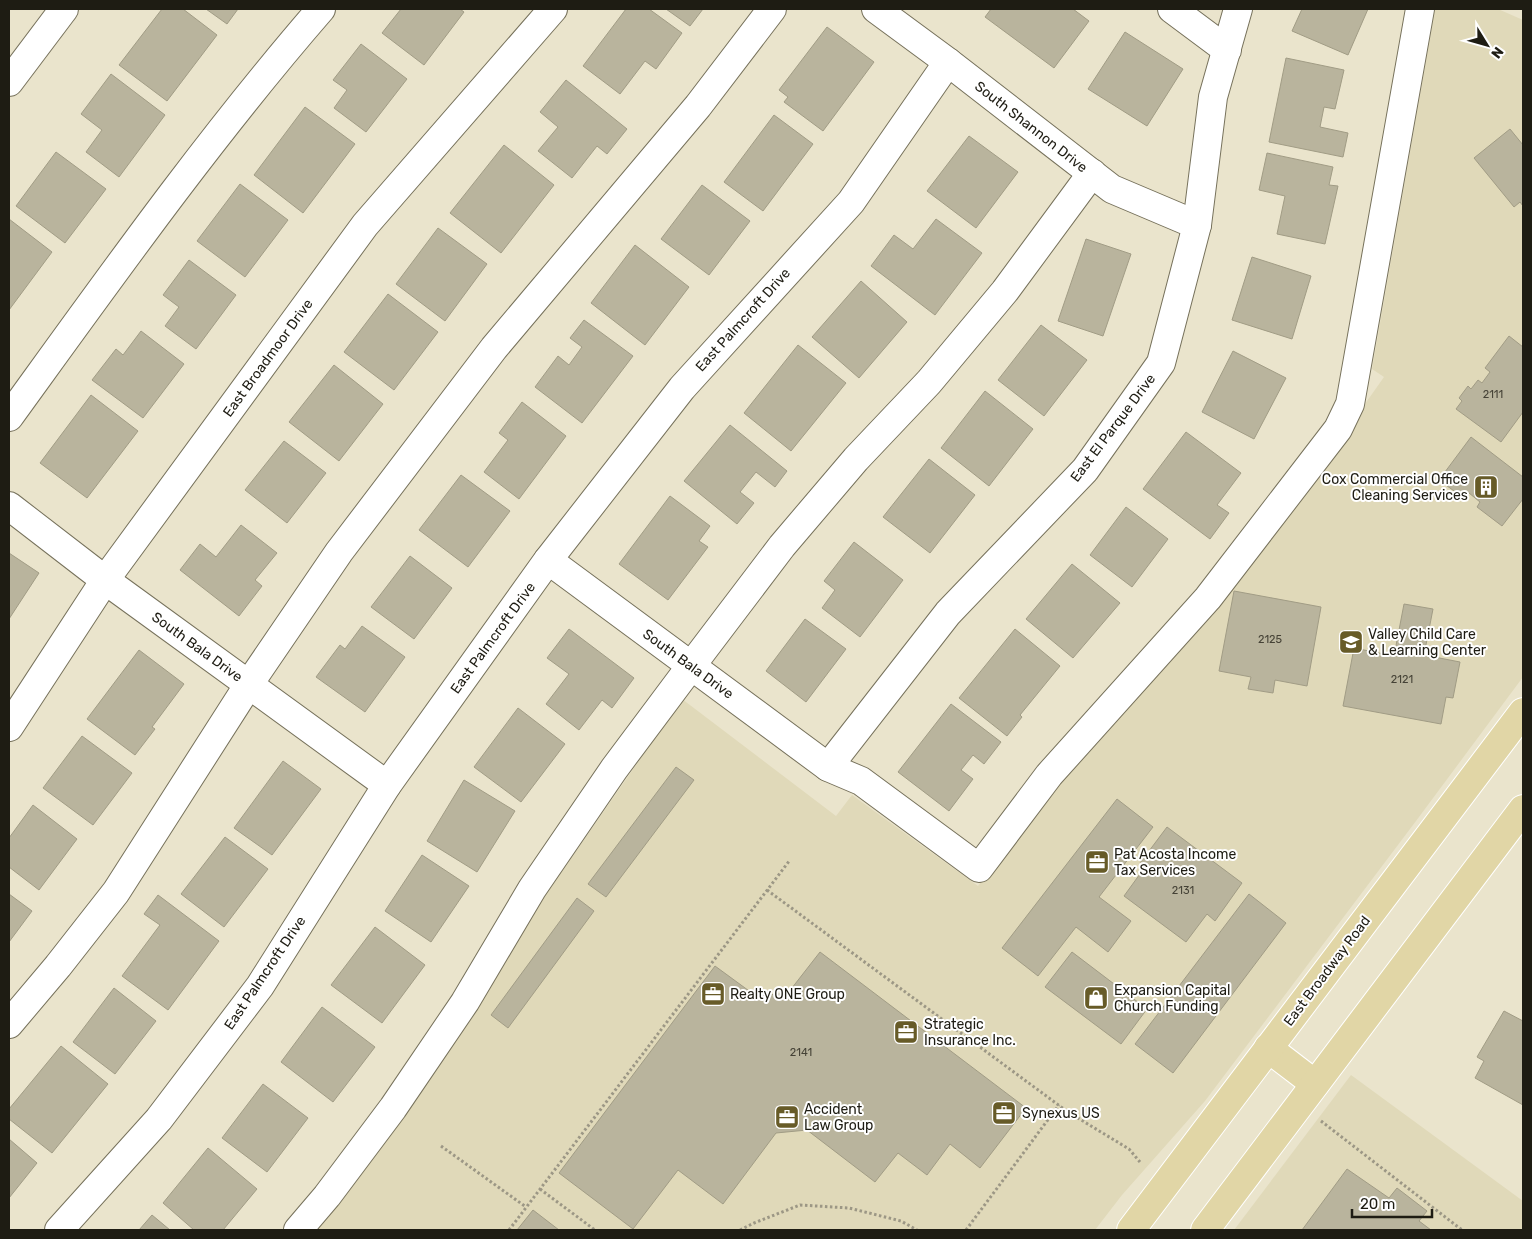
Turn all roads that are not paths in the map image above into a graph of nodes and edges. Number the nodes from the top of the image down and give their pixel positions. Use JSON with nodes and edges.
{"nodes":[{"id":1,"x":64,"y":9,"type":"edge"},
{"id":2,"x":321,"y":9,"type":"edge"},
{"id":3,"x":553,"y":9,"type":"edge"},
{"id":4,"x":772,"y":9,"type":"edge"},
{"id":5,"x":876,"y":9,"type":"edge"},
{"id":6,"x":1172,"y":9,"type":"edge"},
{"id":7,"x":1238,"y":9,"type":"edge"},
{"id":8,"x":1420,"y":9,"type":"edge"},
{"id":9,"x":1227,"y":50,"type":"junction"},
{"id":10,"x":948,"y":62,"type":"junction"},
{"id":11,"x":9,"y":82,"type":"edge"},
{"id":12,"x":1092,"y":173,"type":"junction"},
{"id":13,"x":1197,"y":225,"type":"junction"},
{"id":14,"x":9,"y":417,"type":"edge"},
{"id":15,"x":9,"y":506,"type":"edge"},
{"id":16,"x":548,"y":560,"type":"junction"},
{"id":17,"x":105,"y":580,"type":"junction"},
{"id":18,"x":691,"y":666,"type":"junction"},
{"id":19,"x":249,"y":684,"type":"junction"},
{"id":20,"x":1523,"y":712,"type":"edge"},
{"id":21,"x":9,"y":727,"type":"edge"},
{"id":22,"x":828,"y":767,"type":"junction"},
{"id":23,"x":387,"y":785,"type":"junction"},
{"id":24,"x":1523,"y":809,"type":"edge"},
{"id":25,"x":9,"y":1024,"type":"edge"},
{"id":26,"x":1268,"y":1048,"type":"junction"},
{"id":27,"x":1315,"y":1084,"type":"junction"},
{"id":28,"x":59,"y":1230,"type":"edge"},
{"id":29,"x":298,"y":1230,"type":"edge"},
{"id":30,"x":1131,"y":1230,"type":"edge"},
{"id":31,"x":1205,"y":1230,"type":"edge"}],
"edges":[{"from":1,"to":11,"type":"street"},
{"from":2,"to":14,"type":"street"},
{"from":3,"to":17,"type":"street","name":"East Broadmoor Drive"},
{"from":4,"to":19,"type":"street"},
{"from":5,"to":10,"type":"street","name":"South Shannon Drive"},
{"from":6,"to":9,"type":"street"},
{"from":7,"to":9,"type":"street","name":"East El Parque Drive"},
{"from":8,"to":22,"type":"street","name":"South Bala Drive"},
{"from":9,"to":13,"type":"street","name":"East El Parque Drive"},
{"from":10,"to":12,"type":"street","name":"South Shannon Drive"},
{"from":10,"to":16,"type":"street","name":"East Palmcroft Drive"},
{"from":12,"to":13,"type":"street","name":"South Shannon Drive"},
{"from":12,"to":18,"type":"street"},
{"from":13,"to":22,"type":"street","name":"East El Parque Drive"},
{"from":15,"to":17,"type":"street","name":"South Bala Drive"},
{"from":16,"to":18,"type":"street","name":"South Bala Drive"},
{"from":16,"to":23,"type":"street","name":"East Palmcroft Drive"},
{"from":17,"to":19,"type":"street","name":"South Bala Drive"},
{"from":17,"to":21,"type":"street","name":"East Broadmoor Drive"},
{"from":18,"to":22,"type":"street","name":"South Bala Drive"},
{"from":18,"to":29,"type":"street"},
{"from":19,"to":23,"type":"street","name":"South Bala Drive"},
{"from":19,"to":25,"type":"street"},
{"from":20,"to":26,"type":"main road","name":"East Broadway Road"},
{"from":23,"to":28,"type":"street","name":"East Palmcroft Drive"},
{"from":24,"to":27,"type":"main road"},
{"from":26,"to":27,"type":"main road"},
{"from":26,"to":30,"type":"main road","name":"East Broadway Road"},
{"from":27,"to":31,"type":"main road"}]}
